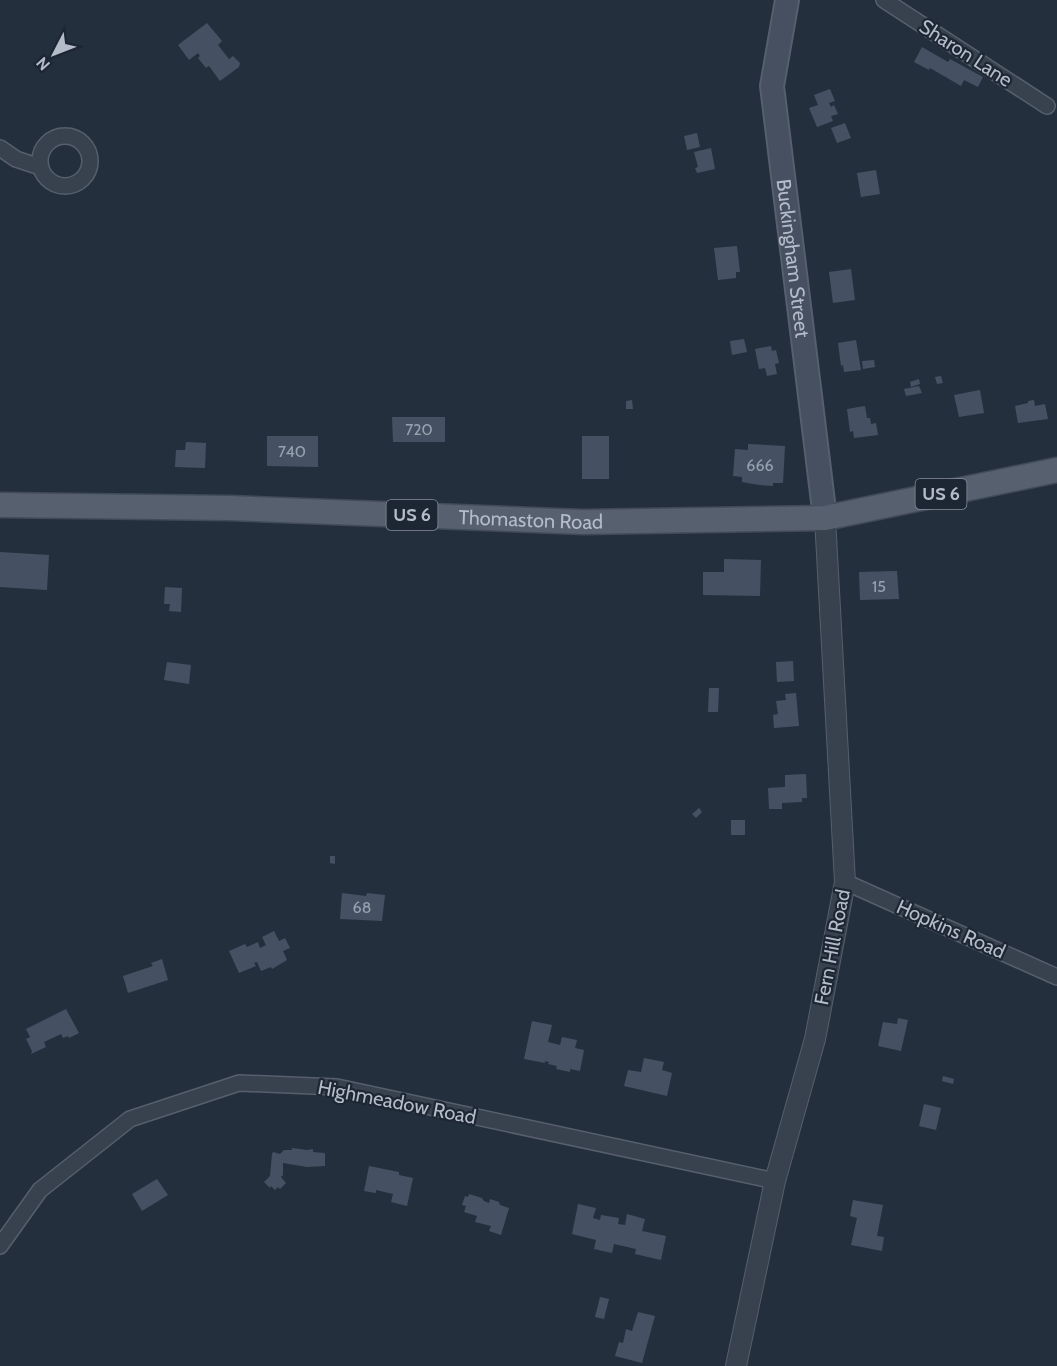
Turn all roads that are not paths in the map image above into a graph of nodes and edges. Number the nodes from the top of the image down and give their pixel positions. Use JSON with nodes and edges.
{"nodes":[{"id":1,"x":787,"y":0,"type":"edge"},
{"id":2,"x":884,"y":0,"type":"edge"},
{"id":3,"x":1047,"y":106,"type":"dead end"},
{"id":4,"x":0,"y":148,"type":"edge"},
{"id":5,"x":40,"y":167,"type":"dead end"},
{"id":6,"x":1057,"y":470,"type":"edge"},
{"id":7,"x":0,"y":505,"type":"edge"},
{"id":8,"x":825,"y":518,"type":"junction"},
{"id":9,"x":845,"y":882,"type":"junction"},
{"id":10,"x":1057,"y":977,"type":"edge"},
{"id":11,"x":775,"y":1181,"type":"junction"},
{"id":12,"x":0,"y":1246,"type":"edge"},
{"id":13,"x":736,"y":1366,"type":"edge"}],
"edges":[{"from":1,"to":8,"type":"main road","name":"Buckingham Street"},
{"from":2,"to":3,"type":"street","name":"Sharon Lane"},
{"from":4,"to":5,"type":"street"},
{"from":6,"to":8,"type":"main road","name":"Thomaston Road","number":"US 6"},
{"from":7,"to":8,"type":"main road","name":"Thomaston Road","number":"US 6"},
{"from":8,"to":9,"type":"street","name":"Fern Hill Road"},
{"from":9,"to":10,"type":"street","name":"Hopkins Road"},
{"from":9,"to":11,"type":"street","name":"Fern Hill Road"},
{"from":11,"to":12,"type":"street","name":"Highmeadow Road"},
{"from":11,"to":13,"type":"street","name":"Fern Hill Road"}]}
